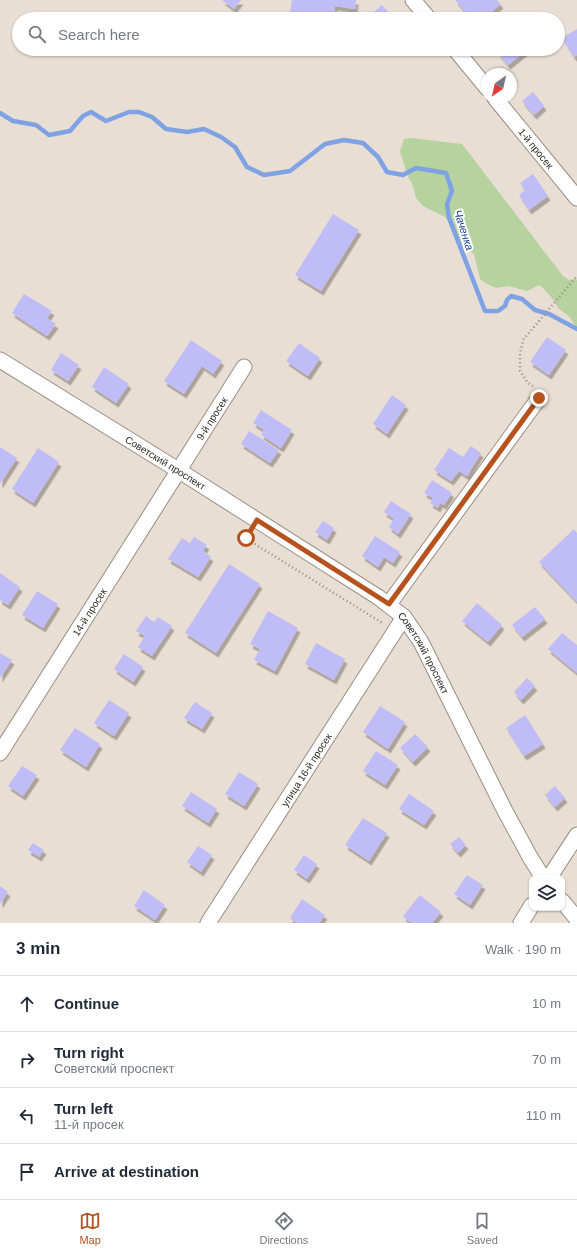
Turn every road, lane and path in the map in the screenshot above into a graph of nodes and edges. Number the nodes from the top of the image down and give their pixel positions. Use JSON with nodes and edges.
{"nodes":[{"id":1,"x":413,"y":0,"type":"edge"},
{"id":2,"x":423,"y":12,"type":"edge"},
{"id":3,"x":461,"y":56,"type":"edge"},
{"id":4,"x":481,"y":81,"type":"edge"},
{"id":5,"x":500,"y":104,"type":"edge"},
{"id":6,"x":577,"y":198,"type":"edge"},
{"id":7,"x":577,"y":276,"type":"edge"},
{"id":8,"x":0,"y":360,"type":"edge"},
{"id":9,"x":244,"y":367,"type":"dead end"},
{"id":10,"x":539,"y":398,"type":"joint"},
{"id":11,"x":178,"y":470,"type":"junction"},
{"id":12,"x":257,"y":520,"type":"junction"},
{"id":13,"x":389,"y":604,"type":"junction"},
{"id":14,"x":404,"y":617,"type":"junction"},
{"id":15,"x":384,"y":625,"type":"dead end"},
{"id":16,"x":0,"y":753,"type":"edge"},
{"id":17,"x":577,"y":834,"type":"edge"},
{"id":18,"x":541,"y":875,"type":"edge"},
{"id":19,"x":551,"y":875,"type":"edge"},
{"id":20,"x":565,"y":905,"type":"edge"},
{"id":21,"x":529,"y":910,"type":"edge"},
{"id":22,"x":577,"y":919,"type":"edge"},
{"id":23,"x":208,"y":923,"type":"edge"},
{"id":24,"x":521,"y":923,"type":"edge"}],
"edges":[{"from":1,"to":2,"type":"street"},
{"from":3,"to":4,"type":"street"},
{"from":5,"to":6,"type":"street","name":"1-й просек"},
{"from":7,"to":10,"type":"path"},
{"from":8,"to":11,"type":"street","name":"Советский проспект"},
{"from":9,"to":11,"type":"street","name":"9-й просек"},
{"from":10,"to":13,"type":"street"},
{"from":11,"to":12,"type":"street","name":"Советский проспект"},
{"from":11,"to":16,"type":"street","name":"14-й просек"},
{"from":12,"to":13,"type":"street","name":"Советский проспект"},
{"from":12,"to":15,"type":"path"},
{"from":13,"to":14,"type":"street","name":"Советский проспект"},
{"from":14,"to":18,"type":"street","name":"Советский проспект"},
{"from":14,"to":23,"type":"street","name":"улица 16-й просек"},
{"from":17,"to":19,"type":"street"},
{"from":20,"to":22,"type":"street"},
{"from":21,"to":24,"type":"street"}]}
